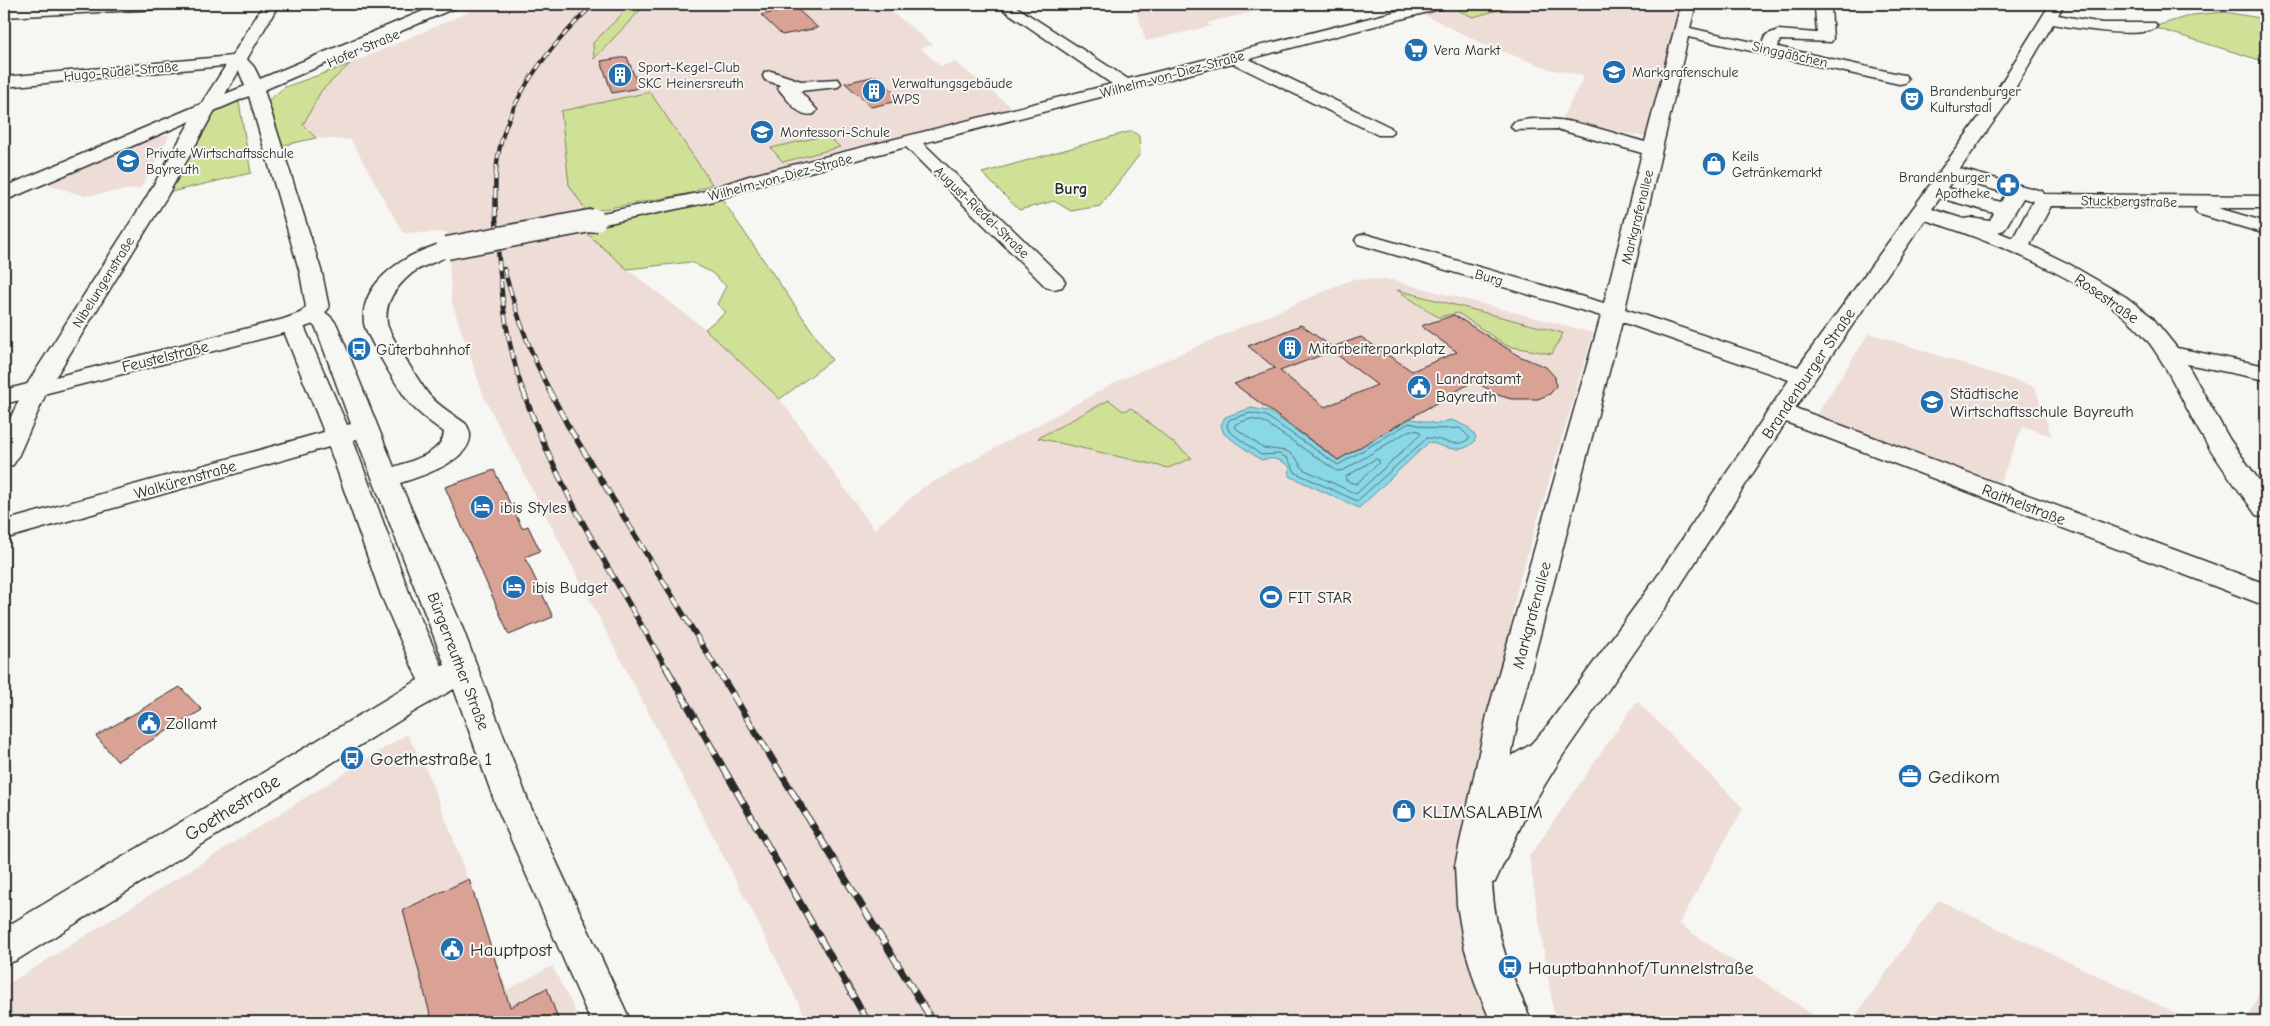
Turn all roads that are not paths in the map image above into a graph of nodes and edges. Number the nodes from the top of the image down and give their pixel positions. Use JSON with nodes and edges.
{"nodes":[{"id":1,"x":159,"y":4,"type":"edge"},
{"id":2,"x":271,"y":4,"type":"edge"},
{"id":3,"x":452,"y":4,"type":"edge"},
{"id":4,"x":470,"y":4,"type":"edge"},
{"id":5,"x":1002,"y":4,"type":"edge"},
{"id":6,"x":1442,"y":4,"type":"edge"},
{"id":7,"x":1688,"y":4,"type":"edge"},
{"id":8,"x":1820,"y":4,"type":"edge"},
{"id":9,"x":2053,"y":11,"type":"edge"},
{"id":10,"x":4,"y":12,"type":"edge"},
{"id":11,"x":2149,"y":26,"type":"dead end"},
{"id":12,"x":1682,"y":31,"type":"junction"},
{"id":13,"x":1769,"y":49,"type":"junction"},
{"id":14,"x":1235,"y":58,"type":"junction"},
{"id":15,"x":771,"y":76,"type":"dead end"},
{"id":16,"x":250,"y":78,"type":"junction"},
{"id":17,"x":1899,"y":79,"type":"dead end"},
{"id":18,"x":4,"y":82,"type":"edge"},
{"id":19,"x":794,"y":84,"type":"junction"},
{"id":20,"x":1127,"y":86,"type":"junction"},
{"id":21,"x":207,"y":108,"type":"junction"},
{"id":22,"x":1520,"y":126,"type":"dead end"},
{"id":23,"x":1384,"y":131,"type":"dead end"},
{"id":24,"x":911,"y":142,"type":"junction"},
{"id":25,"x":1653,"y":150,"type":"junction"},
{"id":26,"x":1959,"y":175,"type":"dead end"},
{"id":27,"x":4,"y":194,"type":"edge"},
{"id":28,"x":1946,"y":194,"type":"dead end"},
{"id":29,"x":2031,"y":194,"type":"junction"},
{"id":30,"x":2065,"y":194,"type":"dead end"},
{"id":31,"x":2182,"y":202,"type":"junction"},
{"id":32,"x":2266,"y":202,"type":"edge"},
{"id":33,"x":1929,"y":213,"type":"junction"},
{"id":34,"x":1995,"y":224,"type":"junction"},
{"id":35,"x":2266,"y":228,"type":"edge"},
{"id":36,"x":1365,"y":240,"type":"dead end"},
{"id":37,"x":2019,"y":246,"type":"junction"},
{"id":38,"x":1054,"y":282,"type":"dead end"},
{"id":39,"x":1613,"y":312,"type":"junction"},
{"id":40,"x":308,"y":314,"type":"junction"},
{"id":41,"x":2168,"y":353,"type":"junction"},
{"id":42,"x":2266,"y":373,"type":"edge"},
{"id":43,"x":1803,"y":376,"type":"junction"},
{"id":44,"x":36,"y":389,"type":"junction"},
{"id":45,"x":4,"y":397,"type":"edge"},
{"id":46,"x":1781,"y":411,"type":"junction"},
{"id":47,"x":366,"y":428,"type":"junction"},
{"id":48,"x":338,"y":436,"type":"junction"},
{"id":49,"x":4,"y":459,"type":"edge"},
{"id":50,"x":385,"y":478,"type":"junction"},
{"id":51,"x":2266,"y":509,"type":"edge"},
{"id":52,"x":4,"y":530,"type":"edge"},
{"id":53,"x":2266,"y":595,"type":"edge"},
{"id":54,"x":449,"y":677,"type":"junction"},
{"id":55,"x":1556,"y":739,"type":"junction"},
{"id":56,"x":1491,"y":774,"type":"junction"},
{"id":57,"x":1475,"y":906,"type":"junction"},
{"id":58,"x":4,"y":948,"type":"edge"},
{"id":59,"x":609,"y":1015,"type":"edge"},
{"id":60,"x":1512,"y":1022,"type":"edge"}],
"edges":[{"from":1,"to":10,"type":"street"},
{"from":2,"to":16,"type":"street"},
{"from":3,"to":16,"type":"street","name":"Hofer Straße"},
{"from":4,"to":16,"type":"street","name":"Hofer Straße"},
{"from":5,"to":20,"type":"street"},
{"from":6,"to":14,"type":"street","name":"Wilhelm-von-Diez-Straße"},
{"from":7,"to":12,"type":"street","name":"Markgrafenallee"},
{"from":8,"to":13,"type":"street"},
{"from":9,"to":11,"type":"street"},
{"from":9,"to":33,"type":"street","name":"Brandenburger Straße"},
{"from":12,"to":13,"type":"street","name":"Singgäßchen"},
{"from":12,"to":25,"type":"street","name":"Markgrafenallee"},
{"from":13,"to":17,"type":"street","name":"Singgäßchen"},
{"from":14,"to":20,"type":"street","name":"Wilhelm-von-Diez-Straße"},
{"from":14,"to":23,"type":"street"},
{"from":15,"to":19,"type":"street"},
{"from":16,"to":18,"type":"street","name":"Hugo-Rüdel-Straße"},
{"from":16,"to":21,"type":"street"},
{"from":16,"to":21,"type":"street","name":"Nibelungenstraße"},
{"from":16,"to":40,"type":"street","name":"Bürgerreuther Straße"},
{"from":19,"to":19,"type":"street"},
{"from":20,"to":24,"type":"street","name":"Wilhelm-von-Diez-Straße"},
{"from":21,"to":27,"type":"street"},
{"from":21,"to":44,"type":"street","name":"Nibelungenstraße"},
{"from":22,"to":25,"type":"street","name":"Markgrafenallee"},
{"from":24,"to":38,"type":"street","name":"August-Riedel-Straße"},
{"from":24,"to":50,"type":"street","name":"Wilhelm-von-Diez-Straße","bridge":true},
{"from":25,"to":39,"type":"street","name":"Markgrafenallee"},
{"from":26,"to":29,"type":"street"},
{"from":28,"to":34,"type":"street"},
{"from":29,"to":30,"type":"street"},
{"from":29,"to":34,"type":"street"},
{"from":31,"to":32,"type":"street","name":"Stuckbergstraße"},
{"from":31,"to":35,"type":"street"},
{"from":31,"to":37,"type":"street","name":"Stuckbergstraße"},
{"from":33,"to":34,"type":"street"},
{"from":33,"to":37,"type":"street","name":"Rosestraße"},
{"from":33,"to":43,"type":"street","name":"Brandenburger Straße"},
{"from":36,"to":39,"type":"street","name":"Burg"},
{"from":37,"to":41,"type":"street","name":"Rosestraße"},
{"from":39,"to":43,"type":"street"},
{"from":39,"to":56,"type":"street","name":"Markgrafenallee"},
{"from":40,"to":44,"type":"street","name":"Feustelstraße"},
{"from":40,"to":47,"type":"street","name":"Bürgerreuther Straße"},
{"from":40,"to":48,"type":"street","name":"Bürgerreuther Straße"},
{"from":41,"to":42,"type":"street"},
{"from":41,"to":51,"type":"street","name":"Rosestraße"},
{"from":43,"to":46,"type":"street","name":"Brandenburger Straße"},
{"from":44,"to":45,"type":"street","name":"Feustelstraße"},
{"from":44,"to":49,"type":"street","name":"Nibelungenstraße"},
{"from":46,"to":53,"type":"street","name":"Raithelstraße"},
{"from":46,"to":55,"type":"street","name":"Brandenburger Straße"},
{"from":47,"to":48,"type":"street","name":"Walkürenstraße"},
{"from":47,"to":50,"type":"street","name":"Bürgerreuther Straße"},
{"from":48,"to":52,"type":"street","name":"Walkürenstraße"},
{"from":48,"to":54,"type":"street","name":"Bürgerreuther Straße"},
{"from":50,"to":54,"type":"street","name":"Bürgerreuther Straße"},
{"from":54,"to":58,"type":"street","name":"Goethestraße"},
{"from":54,"to":59,"type":"street","name":"Bürgerreuther Straße"},
{"from":55,"to":56,"type":"street","name":"Brandenburger Straße"},
{"from":55,"to":57,"type":"street","name":"Brandenburger Straße"},
{"from":56,"to":57,"type":"street","name":"Markgrafenallee"},
{"from":57,"to":60,"type":"street","name":"Markgrafenallee"}]}
